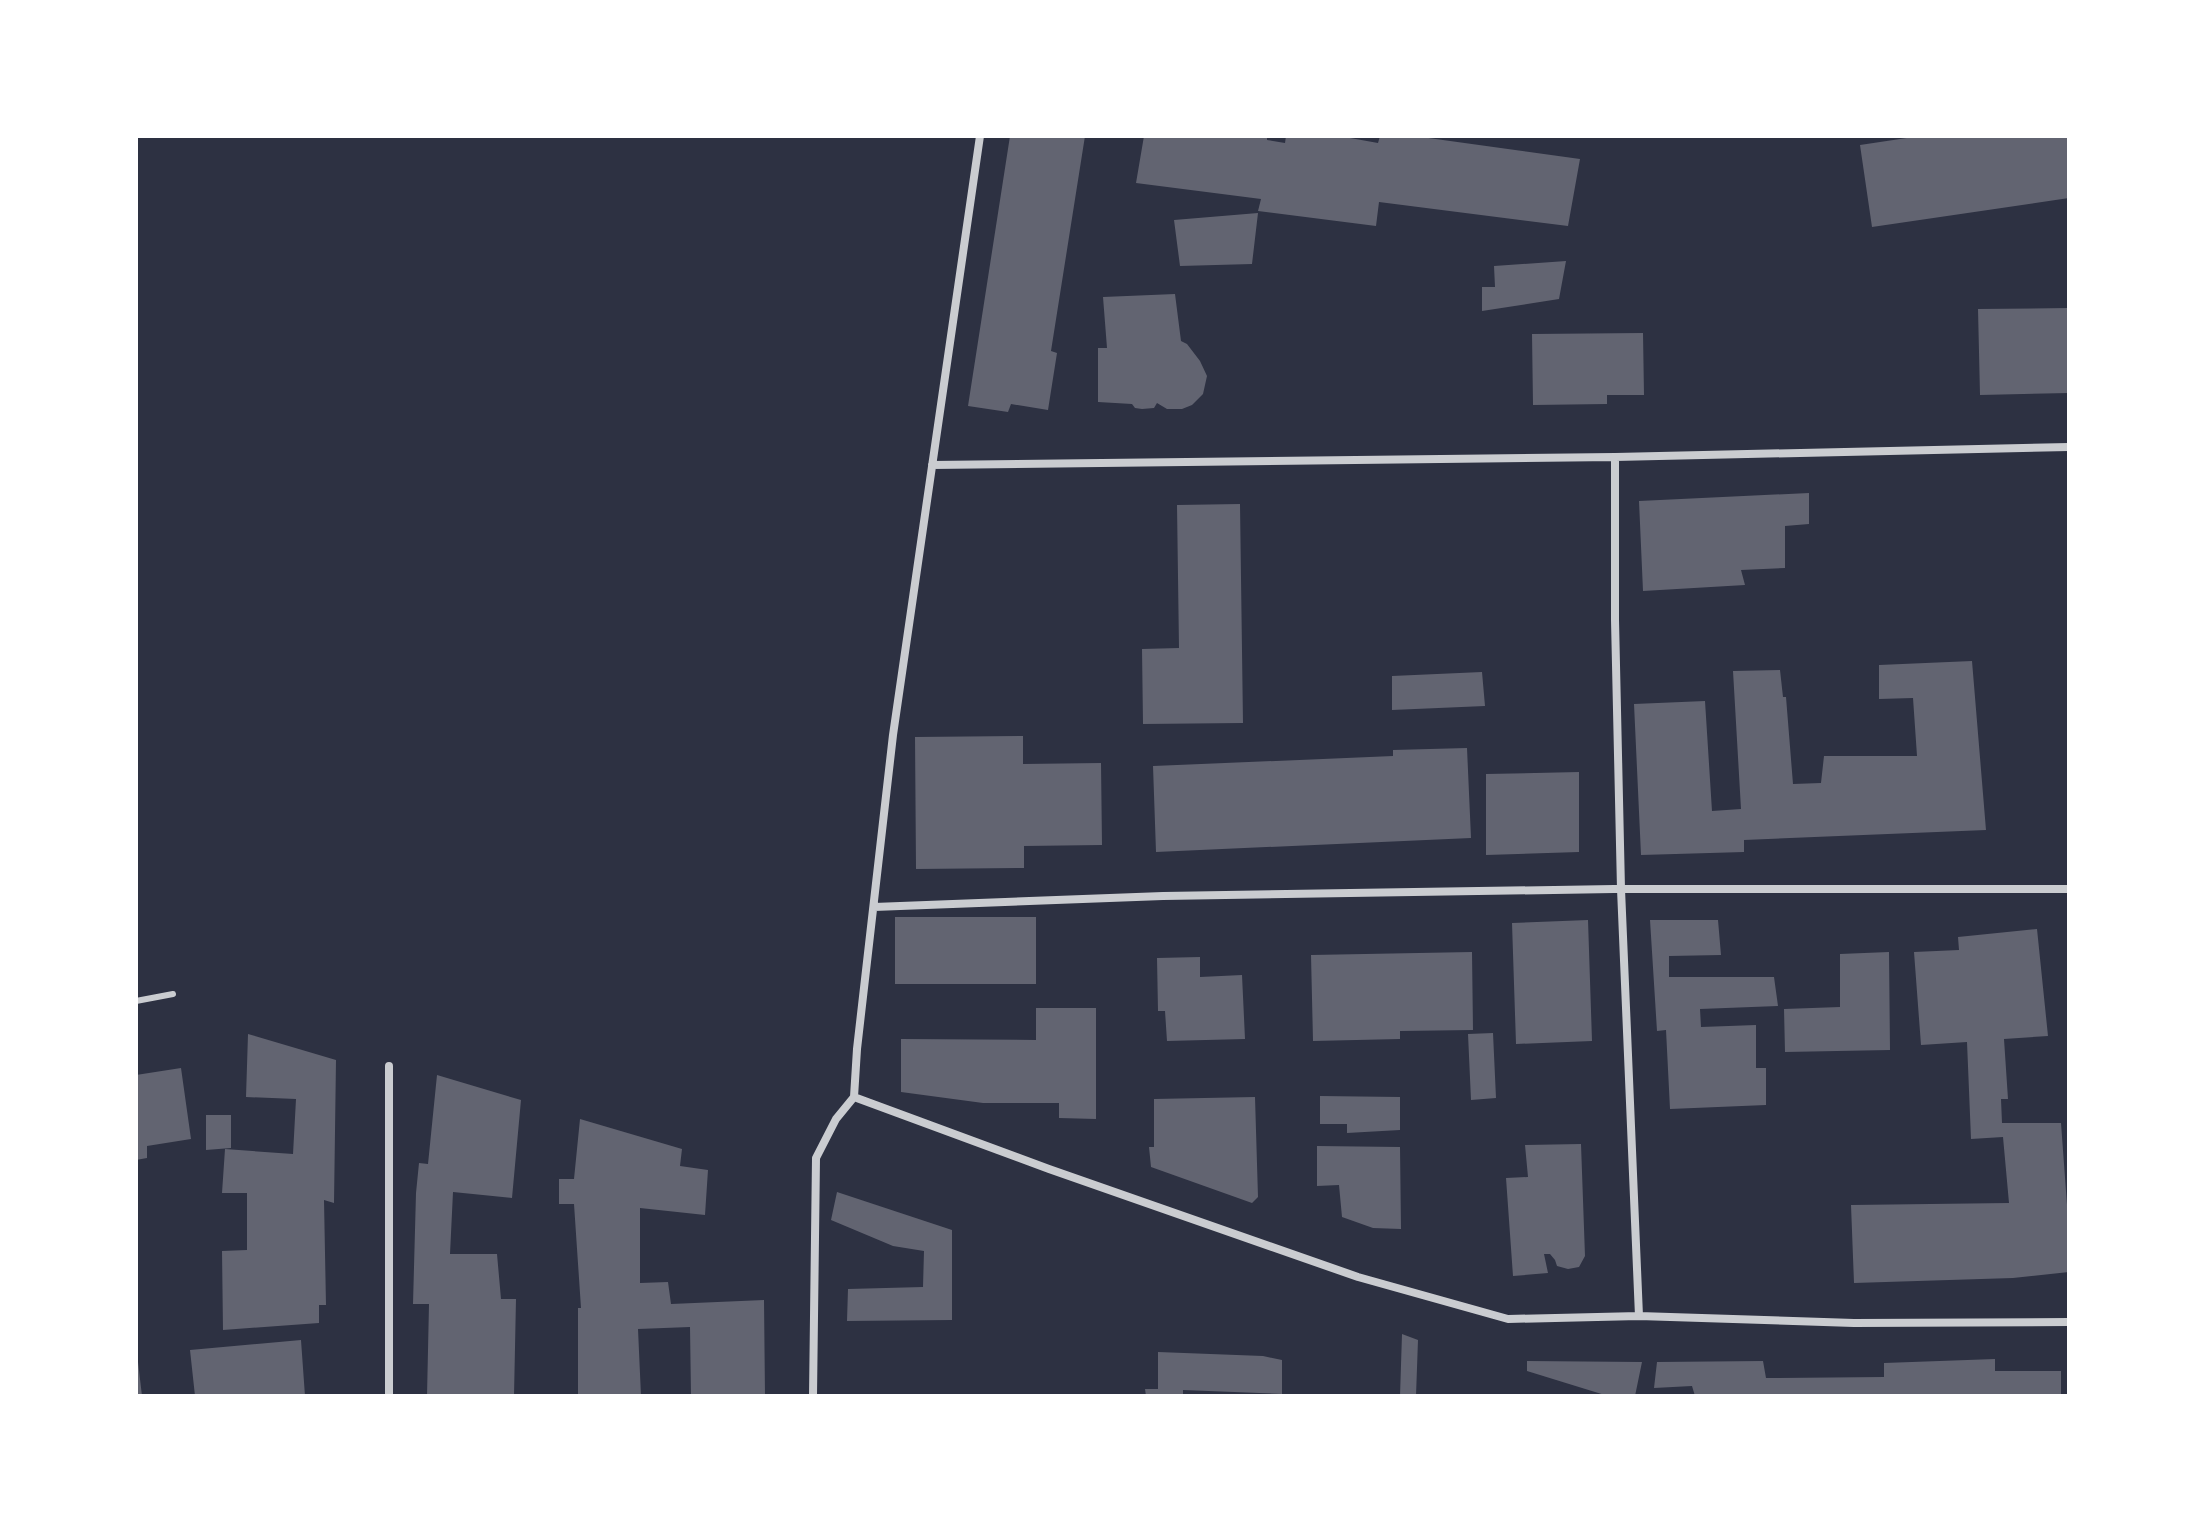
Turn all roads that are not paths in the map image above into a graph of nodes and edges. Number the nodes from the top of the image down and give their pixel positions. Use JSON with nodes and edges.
{"nodes":[{"id":1,"x":980,"y":136,"type":"edge"},
{"id":2,"x":2069,"y":447,"type":"edge"},
{"id":3,"x":1615,"y":457,"type":"junction"},
{"id":4,"x":932,"y":465,"type":"junction"},
{"id":5,"x":1621,"y":889,"type":"junction"},
{"id":6,"x":2069,"y":889,"type":"edge"},
{"id":7,"x":874,"y":907,"type":"junction"},
{"id":8,"x":173,"y":994,"type":"dead end"},
{"id":9,"x":136,"y":1001,"type":"edge"},
{"id":10,"x":389,"y":1066,"type":"dead end"},
{"id":11,"x":854,"y":1097,"type":"junction"},
{"id":12,"x":1639,"y":1316,"type":"junction"},
{"id":13,"x":2069,"y":1322,"type":"edge"},
{"id":14,"x":389,"y":1396,"type":"edge"},
{"id":15,"x":813,"y":1396,"type":"edge"}],
"edges":[{"from":1,"to":4,"type":"street"},
{"from":2,"to":3,"type":"street"},
{"from":3,"to":4,"type":"street"},
{"from":3,"to":5,"type":"street"},
{"from":4,"to":7,"type":"street"},
{"from":5,"to":6,"type":"street"},
{"from":5,"to":7,"type":"street"},
{"from":5,"to":12,"type":"street"},
{"from":7,"to":11,"type":"street"},
{"from":8,"to":9,"type":"lane"},
{"from":10,"to":14,"type":"street"},
{"from":11,"to":12,"type":"street"},
{"from":11,"to":15,"type":"street"},
{"from":12,"to":13,"type":"street"}]}
